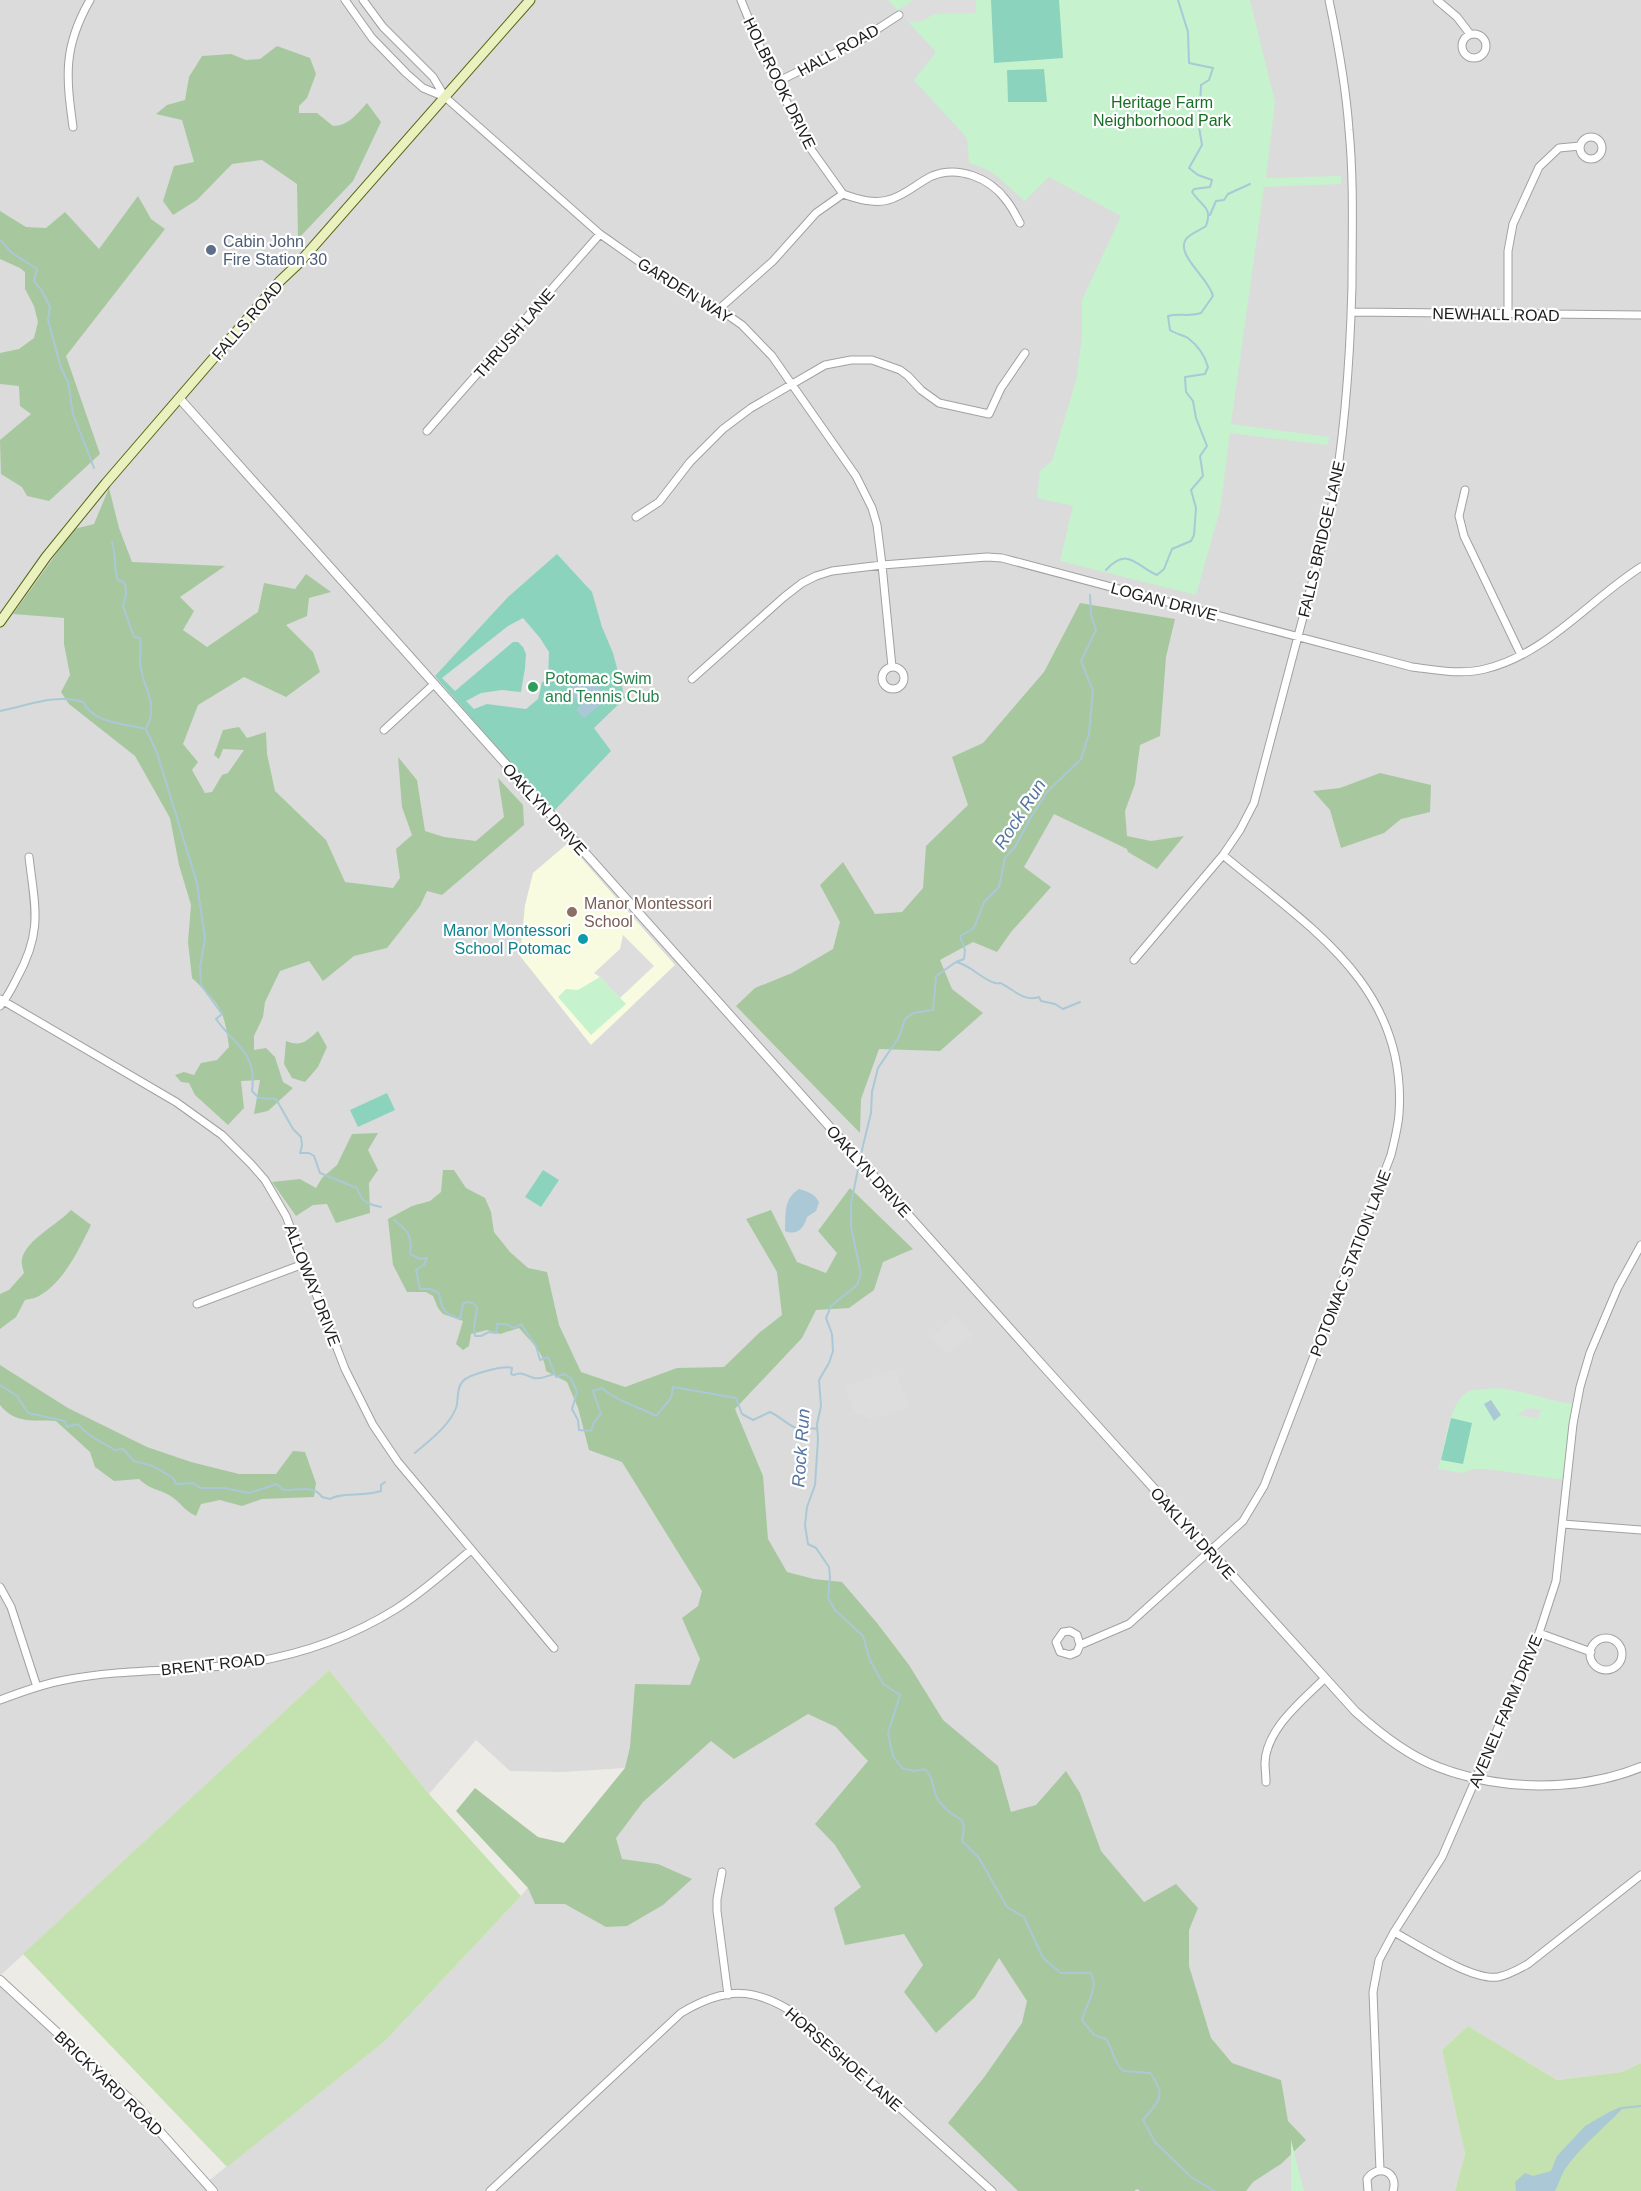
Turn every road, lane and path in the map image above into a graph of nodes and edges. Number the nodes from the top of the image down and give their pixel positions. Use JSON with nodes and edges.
{"nodes":[{"id":1,"x":90,"y":0,"type":"edge"},
{"id":2,"x":345,"y":0,"type":"edge"},
{"id":3,"x":363,"y":0,"type":"edge"},
{"id":4,"x":530,"y":0,"type":"edge"},
{"id":5,"x":741,"y":0,"type":"edge"},
{"id":6,"x":1329,"y":0,"type":"edge"},
{"id":7,"x":1437,"y":0,"type":"edge"},
{"id":8,"x":899,"y":15,"type":"dead end"},
{"id":9,"x":1470,"y":34,"type":"dead end"},
{"id":10,"x":777,"y":82,"type":"junction"},
{"id":11,"x":445,"y":97,"type":"junction"},
{"id":12,"x":73,"y":127,"type":"dead end"},
{"id":13,"x":1580,"y":146,"type":"dead end"},
{"id":14,"x":843,"y":195,"type":"junction"},
{"id":15,"x":1020,"y":223,"type":"dead end"},
{"id":16,"x":600,"y":234,"type":"junction"},
{"id":17,"x":719,"y":309,"type":"junction"},
{"id":18,"x":1351,"y":312,"type":"junction"},
{"id":19,"x":1509,"y":314,"type":"junction"},
{"id":20,"x":1641,"y":315,"type":"edge"},
{"id":21,"x":1025,"y":354,"type":"dead end"},
{"id":22,"x":791,"y":384,"type":"junction"},
{"id":23,"x":180,"y":399,"type":"junction"},
{"id":24,"x":427,"y":431,"type":"dead end"},
{"id":25,"x":1465,"y":490,"type":"dead end"},
{"id":26,"x":636,"y":517,"type":"dead end"},
{"id":27,"x":882,"y":565,"type":"junction"},
{"id":28,"x":1641,"y":567,"type":"edge"},
{"id":29,"x":0,"y":622,"type":"edge"},
{"id":30,"x":1298,"y":636,"type":"junction"},
{"id":31,"x":1521,"y":655,"type":"junction"},
{"id":32,"x":892,"y":667,"type":"dead end"},
{"id":33,"x":692,"y":680,"type":"dead end"},
{"id":34,"x":434,"y":684,"type":"junction"},
{"id":35,"x":384,"y":730,"type":"dead end"},
{"id":36,"x":1223,"y":855,"type":"junction"},
{"id":37,"x":29,"y":857,"type":"dead end"},
{"id":38,"x":1134,"y":960,"type":"dead end"},
{"id":39,"x":1,"y":1002,"type":"edge"},
{"id":40,"x":1641,"y":1245,"type":"edge"},
{"id":41,"x":306,"y":1263,"type":"junction"},
{"id":42,"x":197,"y":1304,"type":"dead end"},
{"id":43,"x":1563,"y":1524,"type":"junction"},
{"id":44,"x":1641,"y":1530,"type":"edge"},
{"id":45,"x":471,"y":1550,"type":"junction"},
{"id":46,"x":1210,"y":1552,"type":"junction"},
{"id":47,"x":0,"y":1587,"type":"edge"},
{"id":48,"x":1539,"y":1633,"type":"junction"},
{"id":49,"x":1080,"y":1645,"type":"dead end"},
{"id":50,"x":554,"y":1648,"type":"dead end"},
{"id":51,"x":1591,"y":1652,"type":"junction"},
{"id":52,"x":1324,"y":1679,"type":"junction"},
{"id":53,"x":37,"y":1687,"type":"junction"},
{"id":54,"x":0,"y":1700,"type":"edge"},
{"id":55,"x":1641,"y":1767,"type":"edge"},
{"id":56,"x":1476,"y":1779,"type":"junction"},
{"id":57,"x":1266,"y":1782,"type":"dead end"},
{"id":58,"x":722,"y":1872,"type":"dead end"},
{"id":59,"x":1641,"y":1875,"type":"edge"},
{"id":60,"x":1394,"y":1932,"type":"junction"},
{"id":61,"x":0,"y":1980,"type":"edge"},
{"id":62,"x":728,"y":1995,"type":"junction"},
{"id":63,"x":1380,"y":2170,"type":"junction"},
{"id":64,"x":213,"y":2191,"type":"edge"},
{"id":65,"x":490,"y":2191,"type":"edge"},
{"id":66,"x":992,"y":2191,"type":"edge"},
{"id":67,"x":1368,"y":2191,"type":"edge"},
{"id":68,"x":1393,"y":2191,"type":"edge"}],
"edges":[{"from":1,"to":12,"type":"street"},
{"from":2,"to":11,"type":"street"},
{"from":3,"to":11,"type":"street"},
{"from":4,"to":11,"type":"main road","name":"FALLS ROAD"},
{"from":5,"to":10,"type":"street","name":"HOLBROOK DRIVE"},
{"from":6,"to":18,"type":"street","name":"FALLS BRIDGE LANE"},
{"from":7,"to":9,"type":"street"},
{"from":8,"to":10,"type":"street","name":"HALL ROAD"},
{"from":10,"to":14,"type":"street","name":"HOLBROOK DRIVE"},
{"from":11,"to":16,"type":"street","name":"GARDEN WAY"},
{"from":11,"to":23,"type":"main road","name":"FALLS ROAD"},
{"from":13,"to":19,"type":"street"},
{"from":14,"to":15,"type":"street"},
{"from":14,"to":17,"type":"street"},
{"from":16,"to":17,"type":"street","name":"GARDEN WAY"},
{"from":16,"to":24,"type":"street","name":"THRUSH LANE"},
{"from":17,"to":22,"type":"street","name":"GARDEN WAY"},
{"from":18,"to":19,"type":"street","name":"NEWHALL ROAD"},
{"from":18,"to":30,"type":"street","name":"FALLS BRIDGE LANE"},
{"from":19,"to":20,"type":"street","name":"NEWHALL ROAD"},
{"from":21,"to":22,"type":"street"},
{"from":22,"to":26,"type":"street"},
{"from":22,"to":27,"type":"street","name":"GARDEN WAY"},
{"from":23,"to":29,"type":"main road","name":"FALLS ROAD"},
{"from":23,"to":34,"type":"street","name":"OAKLYN DRIVE"},
{"from":25,"to":31,"type":"street"},
{"from":27,"to":30,"type":"street","name":"LOGAN DRIVE"},
{"from":27,"to":32,"type":"street","name":"GARDEN WAY"},
{"from":27,"to":33,"type":"street","name":"LOGAN DRIVE"},
{"from":28,"to":31,"type":"street","name":"LOGAN DRIVE"},
{"from":30,"to":31,"type":"street","name":"LOGAN DRIVE"},
{"from":30,"to":36,"type":"street","name":"FALLS BRIDGE LANE"},
{"from":34,"to":35,"type":"street"},
{"from":34,"to":46,"type":"street","name":"OAKLYN DRIVE"},
{"from":36,"to":38,"type":"street","name":"FALLS BRIDGE LANE"},
{"from":36,"to":46,"type":"street","name":"POTOMAC STATION LANE"},
{"from":37,"to":39,"type":"street"},
{"from":39,"to":41,"type":"street","name":"ALLOWAY DRIVE"},
{"from":40,"to":43,"type":"street","name":"AVENEL FARM DRIVE"},
{"from":41,"to":42,"type":"street"},
{"from":41,"to":45,"type":"street","name":"ALLOWAY DRIVE"},
{"from":43,"to":44,"type":"street"},
{"from":43,"to":48,"type":"street","name":"AVENEL FARM DRIVE"},
{"from":45,"to":50,"type":"street","name":"ALLOWAY DRIVE"},
{"from":45,"to":53,"type":"street","name":"BRENT ROAD"},
{"from":46,"to":49,"type":"street","name":"POTOMAC STATION LANE"},
{"from":46,"to":52,"type":"street","name":"OAKLYN DRIVE"},
{"from":47,"to":53,"type":"street"},
{"from":48,"to":51,"type":"street"},
{"from":48,"to":56,"type":"street","name":"AVENEL FARM DRIVE"},
{"from":51,"to":51,"type":"street"},
{"from":52,"to":56,"type":"street","name":"OAKLYN DRIVE"},
{"from":52,"to":57,"type":"street"},
{"from":53,"to":54,"type":"street","name":"BRENT ROAD"},
{"from":55,"to":56,"type":"street","name":"OAKLYN DRIVE"},
{"from":56,"to":60,"type":"street","name":"AVENEL FARM DRIVE"},
{"from":58,"to":62,"type":"street"},
{"from":59,"to":60,"type":"street"},
{"from":60,"to":63,"type":"street","name":"AVENEL FARM DRIVE"},
{"from":61,"to":64,"type":"street","name":"BRICKYARD ROAD"},
{"from":62,"to":65,"type":"street","name":"HORSESHOE LANE"},
{"from":62,"to":66,"type":"street","name":"HORSESHOE LANE"},
{"from":63,"to":67,"type":"street"},
{"from":63,"to":68,"type":"street","name":"AVENEL FARM DRIVE"}]}
